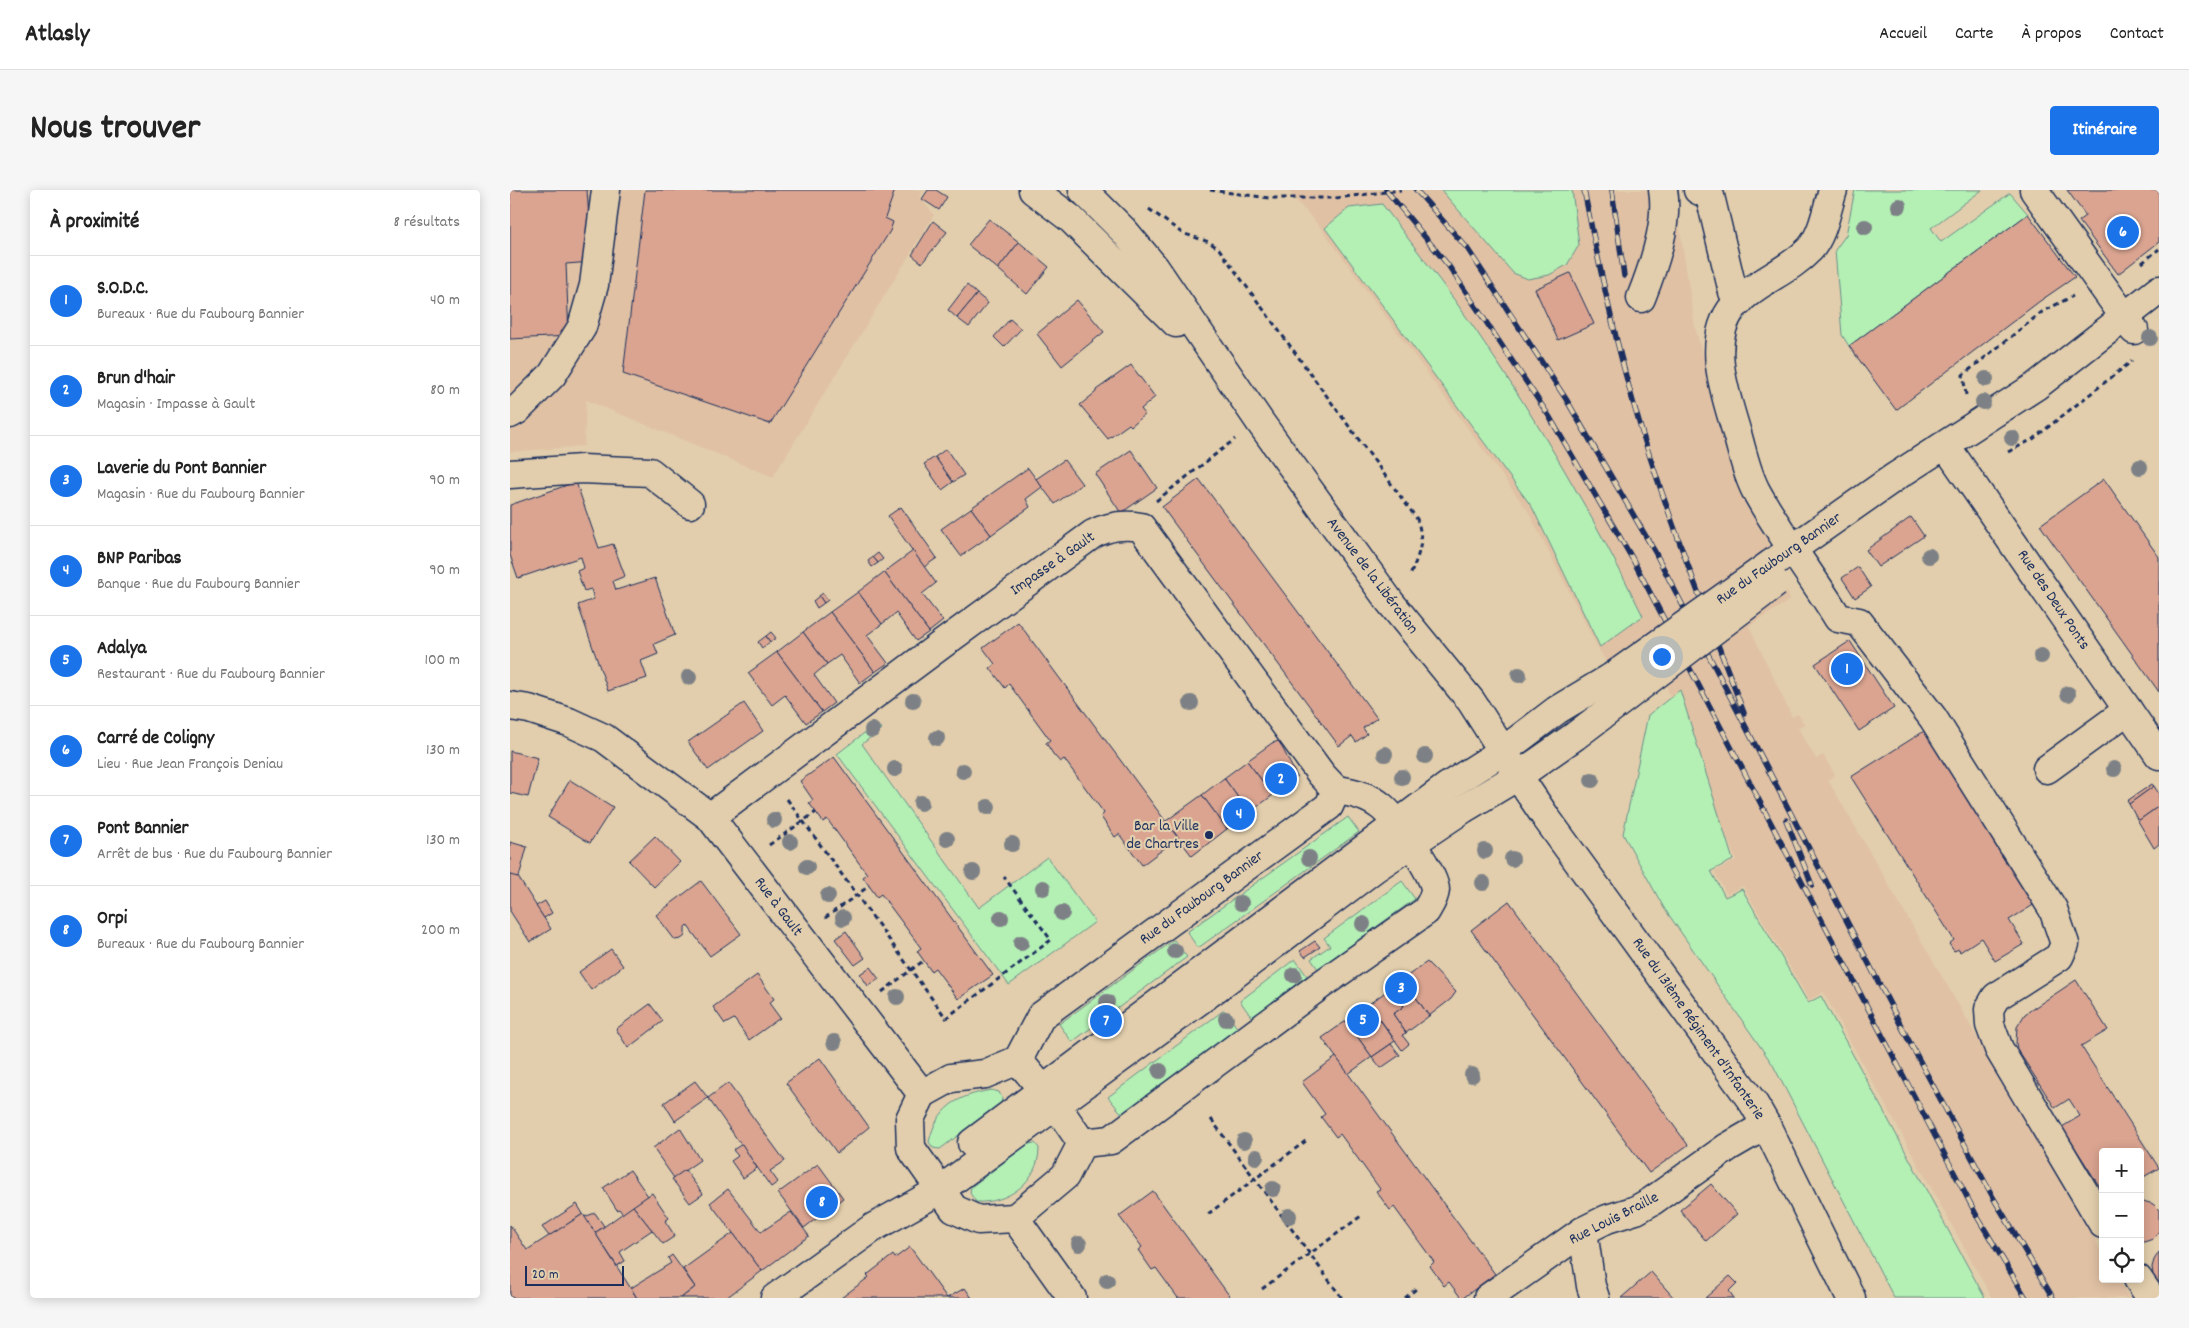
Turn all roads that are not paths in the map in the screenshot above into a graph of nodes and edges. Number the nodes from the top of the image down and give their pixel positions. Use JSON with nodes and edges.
{"nodes":[{"id":1,"x":606,"y":190,"type":"edge"},
{"id":2,"x":1033,"y":190,"type":"edge"},
{"id":3,"x":1083,"y":190,"type":"edge"},
{"id":4,"x":1698,"y":190,"type":"edge"},
{"id":5,"x":1833,"y":190,"type":"edge"},
{"id":6,"x":2034,"y":190,"type":"edge"},
{"id":7,"x":1671,"y":191,"type":"edge"},
{"id":8,"x":2159,"y":290,"type":"edge"},
{"id":9,"x":1641,"y":298,"type":"dead end"},
{"id":10,"x":1739,"y":302,"type":"junction"},
{"id":11,"x":2159,"y":311,"type":"edge"},
{"id":12,"x":2133,"y":334,"type":"junction"},
{"id":13,"x":1227,"y":375,"type":"junction"},
{"id":14,"x":510,"y":414,"type":"edge"},
{"id":15,"x":1951,"y":452,"type":"junction"},
{"id":16,"x":510,"y":474,"type":"edge"},
{"id":17,"x":690,"y":504,"type":"dead end"},
{"id":18,"x":1785,"y":565,"type":"junction"},
{"id":19,"x":1619,"y":687,"type":"junction"},
{"id":20,"x":510,"y":706,"type":"edge"},
{"id":21,"x":2128,"y":710,"type":"junction"},
{"id":22,"x":1503,"y":751,"type":"junction"},
{"id":23,"x":2159,"y":755,"type":"edge"},
{"id":24,"x":2048,"y":769,"type":"dead end"},
{"id":25,"x":1518,"y":776,"type":"junction"},
{"id":26,"x":1336,"y":790,"type":"junction"},
{"id":27,"x":710,"y":817,"type":"junction"},
{"id":28,"x":1404,"y":834,"type":"junction"},
{"id":29,"x":1018,"y":1060,"type":"junction"},
{"id":30,"x":922,"y":1094,"type":"junction"},
{"id":31,"x":1050,"y":1097,"type":"junction"},
{"id":32,"x":1766,"y":1124,"type":"junction"},
{"id":33,"x":1082,"y":1142,"type":"junction"},
{"id":34,"x":935,"y":1183,"type":"junction"},
{"id":35,"x":2099,"y":1217,"type":"edge"},
{"id":36,"x":1015,"y":1218,"type":"junction"},
{"id":37,"x":1583,"y":1231,"type":"junction"},
{"id":38,"x":2141,"y":1283,"type":"edge"},
{"id":39,"x":775,"y":1298,"type":"edge"},
{"id":40,"x":1072,"y":1298,"type":"edge"},
{"id":41,"x":1488,"y":1298,"type":"edge"},
{"id":42,"x":1595,"y":1298,"type":"edge"},
{"id":43,"x":1851,"y":1298,"type":"edge"},
{"id":44,"x":2151,"y":1298,"type":"edge"}],
"edges":[{"from":1,"to":14,"type":"street"},
{"from":2,"to":13,"type":"street","name":"Avenue de la Libération"},
{"from":3,"to":13,"type":"street","name":"Avenue de la Libération"},
{"from":4,"to":10,"type":"street"},
{"from":5,"to":10,"type":"street"},
{"from":6,"to":12,"type":"street"},
{"from":7,"to":9,"type":"street"},
{"from":8,"to":12,"type":"street","name":"Rue du Faubourg Bannier"},
{"from":10,"to":18,"type":"street"},
{"from":11,"to":12,"type":"street","name":"Rue du Faubourg Bannier"},
{"from":12,"to":15,"type":"street","name":"Rue du Faubourg Bannier"},
{"from":13,"to":22,"type":"street","name":"Avenue de la Libération"},
{"from":15,"to":18,"type":"street","name":"Rue du Faubourg Bannier"},
{"from":15,"to":21,"type":"street","name":"Rue des Deux Ponts"},
{"from":16,"to":17,"type":"street"},
{"from":18,"to":19,"type":"street","name":"Rue du Faubourg Bannier","bridge":true},
{"from":18,"to":35,"type":"street"},
{"from":19,"to":22,"type":"street","name":"Rue du Faubourg Bannier"},
{"from":19,"to":25,"type":"street","name":"Rue du Faubourg Bannier"},
{"from":20,"to":27,"type":"street","name":"Rue à Gault"},
{"from":21,"to":23,"type":"street","name":"Rue des Deux Ponts"},
{"from":21,"to":24,"type":"street"},
{"from":22,"to":25,"type":"street","name":"Avenue de la Libération"},
{"from":22,"to":28,"type":"street","name":"Rue du Faubourg Bannier"},
{"from":25,"to":28,"type":"street","name":"Rue du Faubourg Bannier"},
{"from":25,"to":32,"type":"street","name":"Rue du 131ème Régiment d'Infanterie"},
{"from":26,"to":27,"type":"street","name":"Impasse à Gault"},
{"from":26,"to":28,"type":"street"},
{"from":26,"to":29,"type":"street","name":"Rue du Faubourg Bannier"},
{"from":27,"to":30,"type":"street","name":"Rue à Gault"},
{"from":28,"to":31,"type":"street","name":"Rue du Faubourg Bannier"},
{"from":28,"to":33,"type":"street"},
{"from":29,"to":30,"type":"street"},
{"from":29,"to":31,"type":"street"},
{"from":30,"to":34,"type":"street"},
{"from":31,"to":33,"type":"street"},
{"from":31,"to":34,"type":"street","name":"Rue du Faubourg Bannier"},
{"from":32,"to":37,"type":"street","name":"Rue Louis Braille"},
{"from":32,"to":43,"type":"street","name":"Rue du 131ème Régiment d'Infanterie"},
{"from":33,"to":36,"type":"street"},
{"from":34,"to":36,"type":"street"},
{"from":34,"to":39,"type":"street","name":"Rue du Faubourg Bannier"},
{"from":36,"to":40,"type":"street"},
{"from":37,"to":41,"type":"street","name":"Rue Louis Braille"},
{"from":37,"to":42,"type":"street"},
{"from":38,"to":44,"type":"street"}]}
